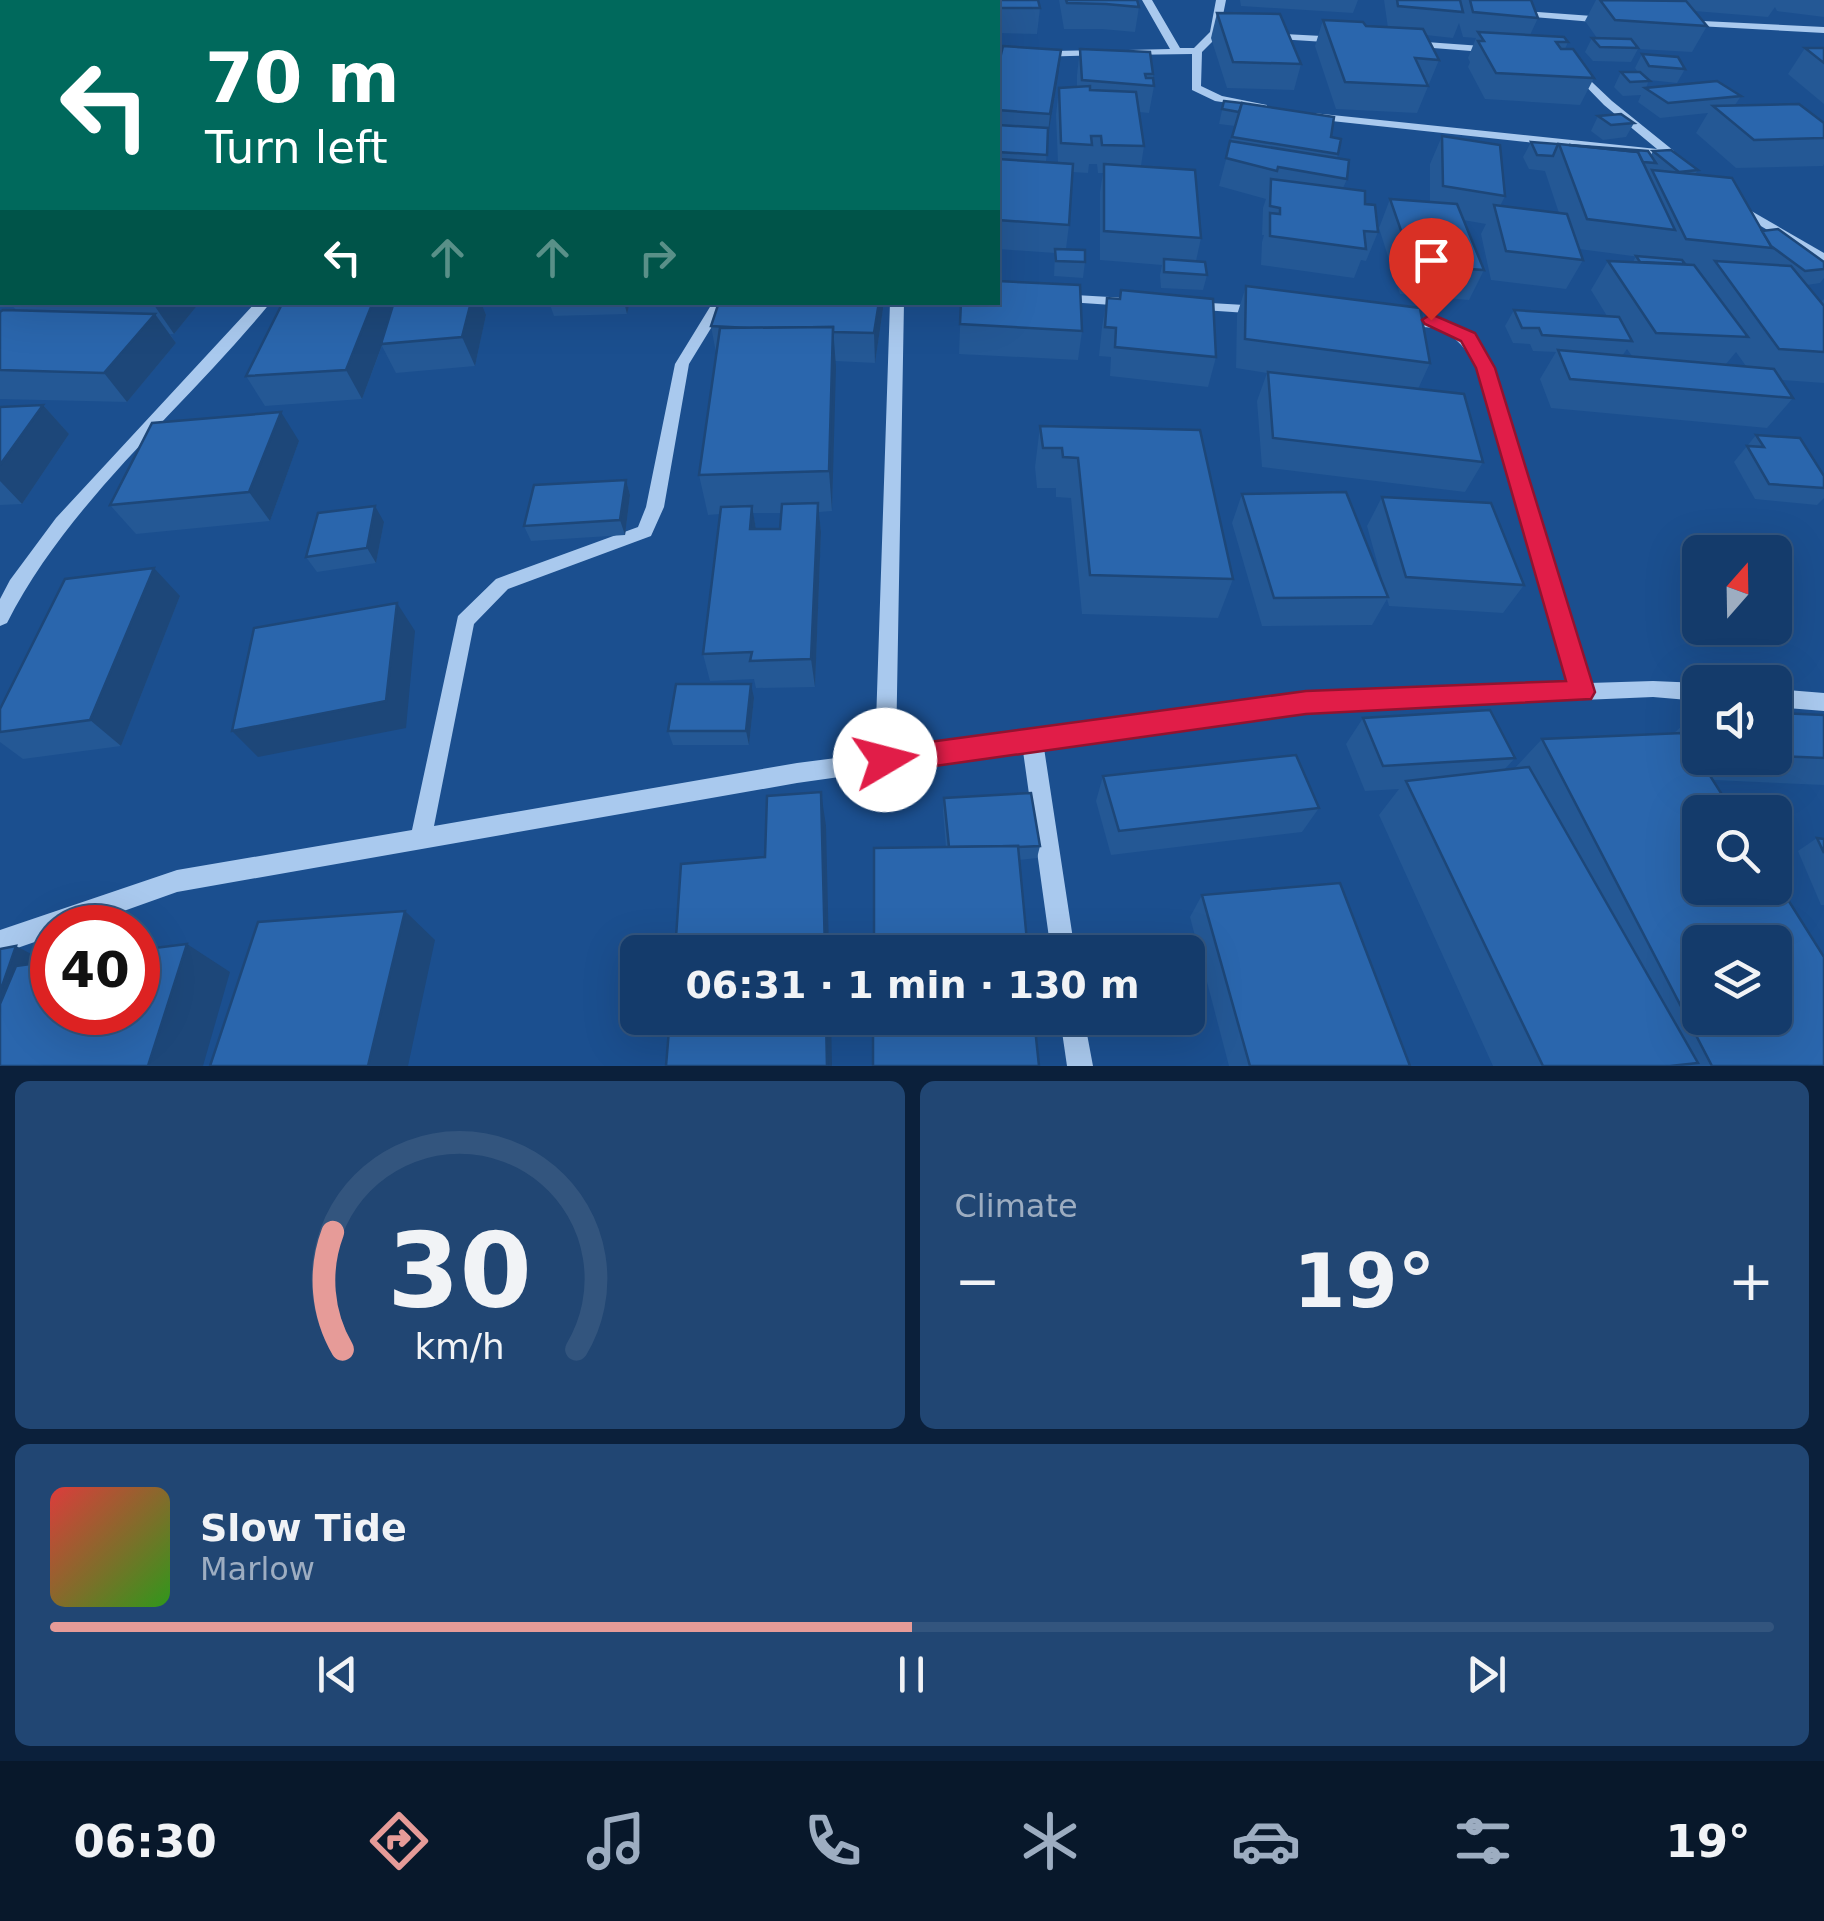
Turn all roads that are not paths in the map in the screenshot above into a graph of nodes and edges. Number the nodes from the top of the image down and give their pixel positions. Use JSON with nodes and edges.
{"nodes":[{"id":1,"x":1147,"y":0,"type":"edge"},
{"id":2,"x":1221,"y":0,"type":"edge"},
{"id":3,"x":1512,"y":0,"type":"edge"},
{"id":4,"x":1497,"y":12,"type":"junction"},
{"id":5,"x":1628,"y":22,"type":"edge"},
{"id":6,"x":1661,"y":22,"type":"edge"},
{"id":7,"x":1824,"y":30,"type":"edge"},
{"id":8,"x":1214,"y":32,"type":"junction"},
{"id":9,"x":1529,"y":32,"type":"edge"},
{"id":10,"x":1349,"y":41,"type":"edge"},
{"id":11,"x":1407,"y":44,"type":"edge"},
{"id":12,"x":1503,"y":50,"type":"edge"},
{"id":13,"x":1197,"y":51,"type":"junction"},
{"id":14,"x":1178,"y":53,"type":"junction"},
{"id":15,"x":1561,"y":54,"type":"edge"},
{"id":16,"x":1000,"y":55,"type":"edge"},
{"id":17,"x":1273,"y":109,"type":"edge"},
{"id":18,"x":1291,"y":112,"type":"edge"},
{"id":19,"x":1670,"y":154,"type":"junction"},
{"id":20,"x":1684,"y":166,"type":"edge"},
{"id":21,"x":1726,"y":200,"type":"edge"},
{"id":22,"x":1824,"y":246,"type":"edge"},
{"id":23,"x":1804,"y":247,"type":"junction"},
{"id":24,"x":1824,"y":258,"type":"edge"},
{"id":25,"x":1035,"y":297,"type":"edge"},
{"id":26,"x":1148,"y":304,"type":"edge"},
{"id":27,"x":1168,"y":304,"type":"edge"},
{"id":28,"x":261,"y":305,"type":"edge"},
{"id":29,"x":718,"y":305,"type":"edge"},
{"id":30,"x":897,"y":305,"type":"edge"},
{"id":31,"x":1281,"y":311,"type":"edge"},
{"id":32,"x":1384,"y":322,"type":"edge"},
{"id":33,"x":0,"y":618,"type":"edge"},
{"id":34,"x":1682,"y":691,"type":"edge"},
{"id":35,"x":1582,"y":692,"type":"junction"},
{"id":36,"x":1792,"y":699,"type":"edge"},
{"id":37,"x":1824,"y":702,"type":"edge"},
{"id":38,"x":1032,"y":740,"type":"junction"},
{"id":39,"x":885,"y":760,"type":"junction"},
{"id":40,"x":421,"y":838,"type":"junction"},
{"id":41,"x":1061,"y":935,"type":"edge"},
{"id":42,"x":0,"y":942,"type":"edge"},
{"id":43,"x":1075,"y":1035,"type":"edge"},
{"id":44,"x":1080,"y":1066,"type":"edge"}],
"edges":[{"from":1,"to":14,"type":"street"},
{"from":2,"to":8,"type":"street"},
{"from":3,"to":4,"type":"street"},
{"from":4,"to":5,"type":"street"},
{"from":4,"to":9,"type":"street"},
{"from":6,"to":7,"type":"street"},
{"from":8,"to":10,"type":"street"},
{"from":8,"to":13,"type":"street"},
{"from":11,"to":12,"type":"street"},
{"from":13,"to":14,"type":"street"},
{"from":13,"to":17,"type":"street"},
{"from":14,"to":16,"type":"street"},
{"from":15,"to":19,"type":"street"},
{"from":18,"to":19,"type":"street"},
{"from":19,"to":20,"type":"street"},
{"from":21,"to":23,"type":"street"},
{"from":22,"to":23,"type":"street"},
{"from":23,"to":24,"type":"street"},
{"from":25,"to":26,"type":"street"},
{"from":27,"to":31,"type":"street"},
{"from":28,"to":33,"type":"street"},
{"from":29,"to":40,"type":"street"},
{"from":30,"to":39,"type":"street"},
{"from":32,"to":35,"type":"street"},
{"from":34,"to":35,"type":"street"},
{"from":35,"to":38,"type":"street"},
{"from":36,"to":37,"type":"street"},
{"from":38,"to":39,"type":"street"},
{"from":38,"to":41,"type":"street"},
{"from":39,"to":40,"type":"street"},
{"from":40,"to":42,"type":"street"},
{"from":43,"to":44,"type":"street"}]}
